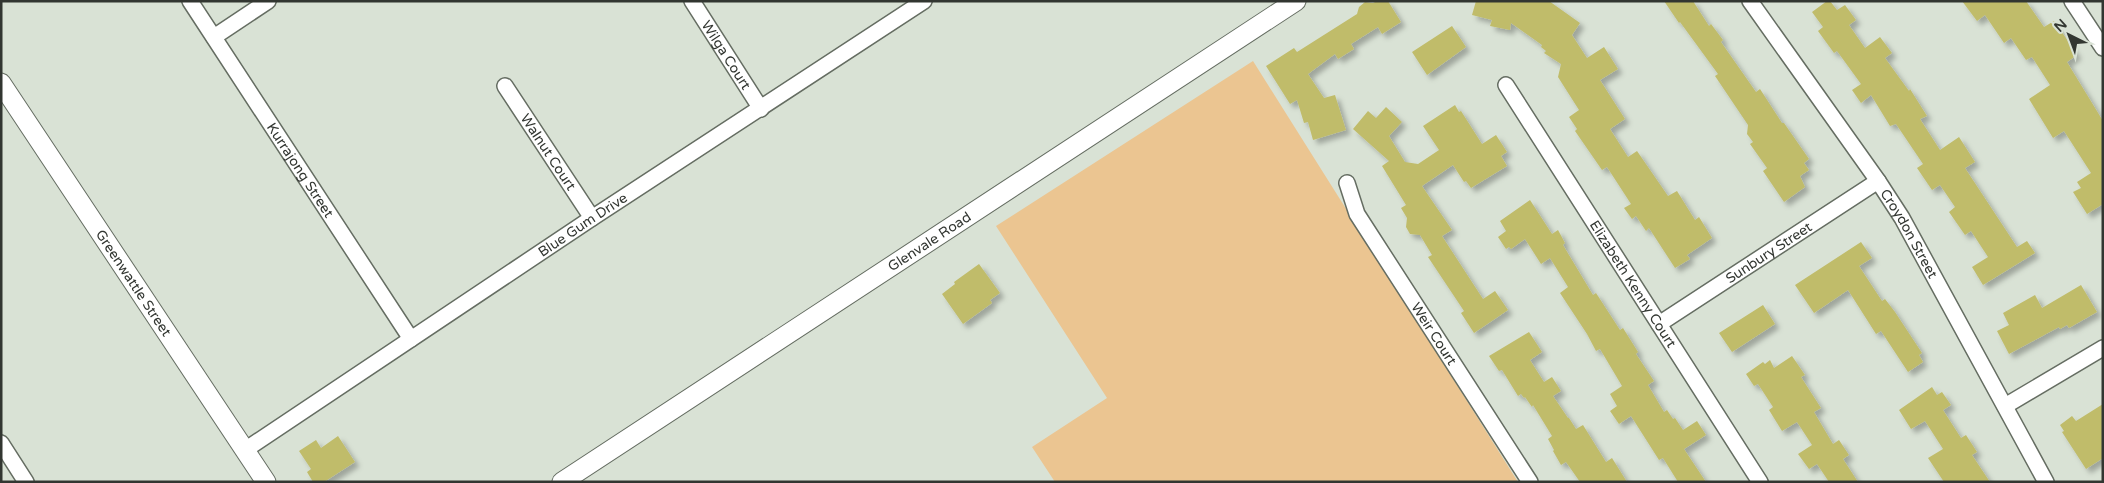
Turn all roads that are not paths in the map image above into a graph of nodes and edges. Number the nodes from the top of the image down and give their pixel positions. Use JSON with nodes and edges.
{"nodes":[{"id":1,"x":190,"y":1,"type":"edge"},
{"id":2,"x":268,"y":1,"type":"edge"},
{"id":3,"x":692,"y":1,"type":"edge"},
{"id":4,"x":924,"y":1,"type":"edge"},
{"id":5,"x":1296,"y":1,"type":"edge"},
{"id":6,"x":1750,"y":1,"type":"edge"},
{"id":7,"x":2072,"y":1,"type":"edge"},
{"id":8,"x":214,"y":37,"type":"junction"},
{"id":9,"x":2103,"y":48,"type":"edge"},
{"id":10,"x":1,"y":83,"type":"edge"},
{"id":11,"x":1506,"y":85,"type":"dead end"},
{"id":12,"x":504,"y":86,"type":"dead end"},
{"id":13,"x":761,"y":109,"type":"junction"},
{"id":14,"x":1878,"y":181,"type":"junction"},
{"id":15,"x":1347,"y":183,"type":"dead end"},
{"id":16,"x":592,"y":218,"type":"junction"},
{"id":17,"x":1659,"y":324,"type":"junction"},
{"id":18,"x":411,"y":339,"type":"junction"},
{"id":19,"x":2103,"y":348,"type":"edge"},
{"id":20,"x":2005,"y":406,"type":"junction"},
{"id":21,"x":1,"y":443,"type":"edge"},
{"id":22,"x":245,"y":450,"type":"junction"},
{"id":23,"x":26,"y":482,"type":"edge"},
{"id":24,"x":266,"y":482,"type":"edge"},
{"id":25,"x":562,"y":482,"type":"edge"},
{"id":26,"x":1530,"y":482,"type":"edge"},
{"id":27,"x":1760,"y":482,"type":"edge"},
{"id":28,"x":2046,"y":482,"type":"edge"}],
"edges":[{"from":1,"to":8,"type":"street","name":"Kurrajong Street"},
{"from":2,"to":8,"type":"street"},
{"from":3,"to":13,"type":"street","name":"Wilga Court"},
{"from":4,"to":13,"type":"street","name":"Blue Gum Drive"},
{"from":5,"to":25,"type":"street","name":"Glenvale Road"},
{"from":6,"to":14,"type":"street","name":"Croydon Street"},
{"from":7,"to":9,"type":"street"},
{"from":8,"to":18,"type":"street","name":"Kurrajong Street"},
{"from":10,"to":22,"type":"street","name":"Greenwattle Street"},
{"from":11,"to":17,"type":"street","name":"Elizabeth Kenny Court"},
{"from":12,"to":16,"type":"street","name":"Walnut Court"},
{"from":13,"to":16,"type":"street","name":"Blue Gum Drive"},
{"from":14,"to":17,"type":"street","name":"Sunbury Street"},
{"from":14,"to":20,"type":"street","name":"Croydon Street"},
{"from":15,"to":26,"type":"street","name":"Weir Court"},
{"from":16,"to":18,"type":"street","name":"Blue Gum Drive"},
{"from":17,"to":27,"type":"street","name":"Elizabeth Kenny Court"},
{"from":18,"to":22,"type":"street","name":"Blue Gum Drive"},
{"from":19,"to":20,"type":"street"},
{"from":20,"to":28,"type":"street","name":"Croydon Street"},
{"from":21,"to":23,"type":"street"},
{"from":22,"to":24,"type":"street","name":"Greenwattle Street"}]}
